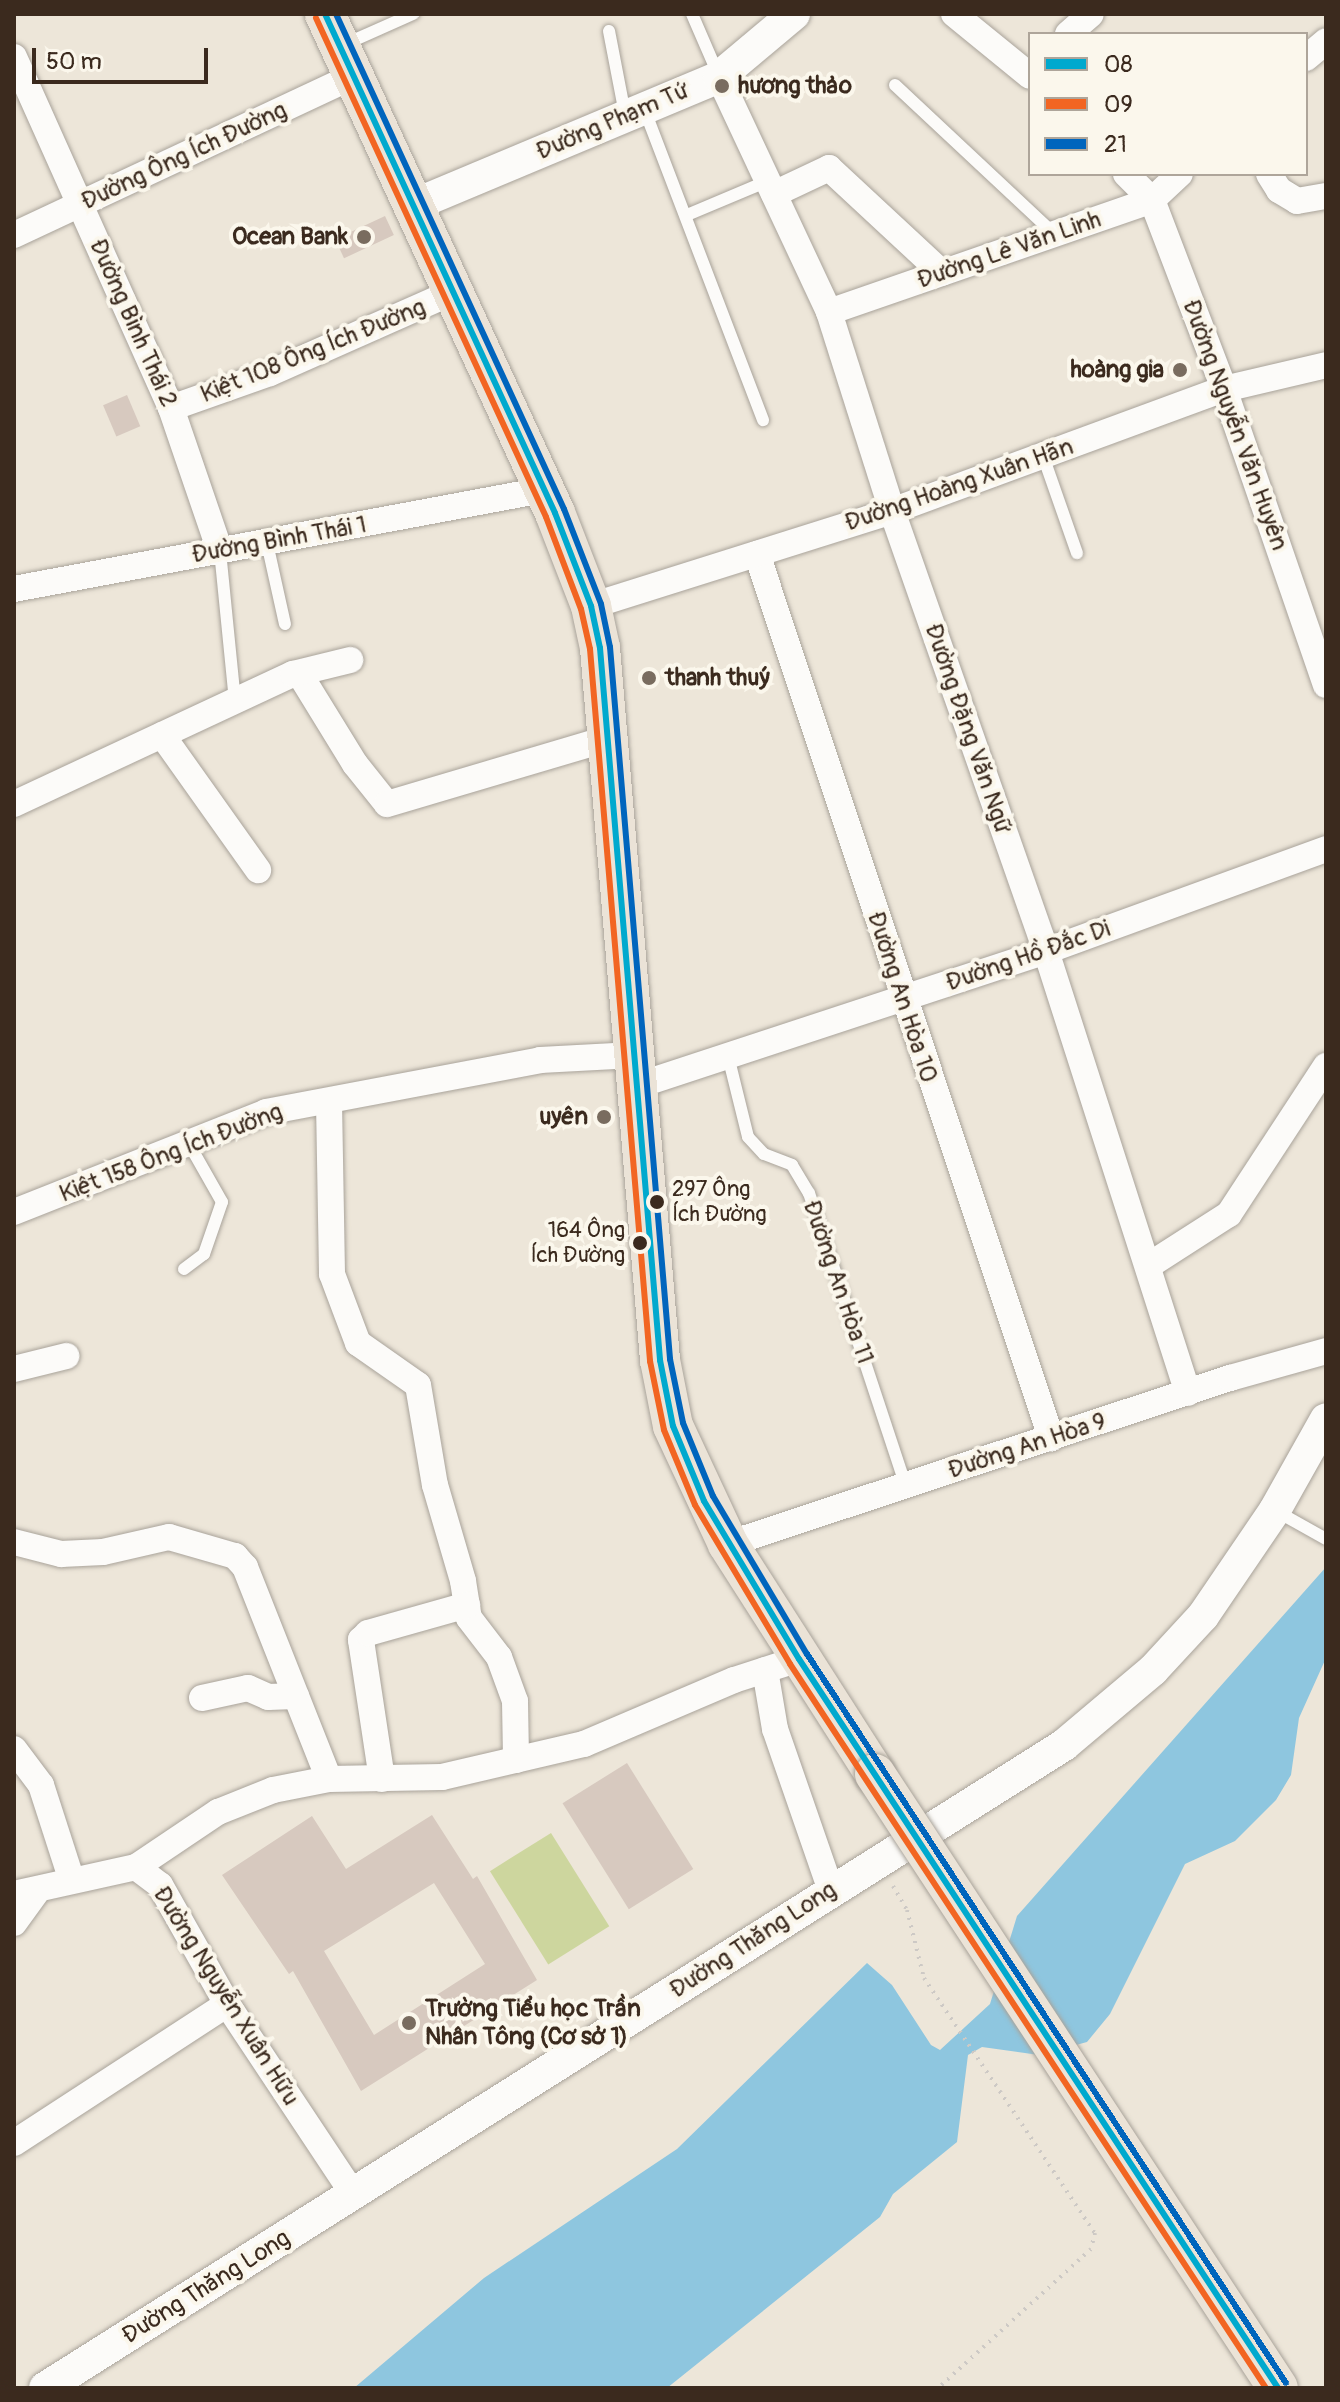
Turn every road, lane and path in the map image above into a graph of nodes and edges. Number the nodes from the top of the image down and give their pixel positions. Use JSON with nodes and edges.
{"nodes":[{"id":1,"x":413,"y":14,"type":"edge"},
{"id":2,"x":692,"y":14,"type":"edge"},
{"id":3,"x":794,"y":14,"type":"edge"},
{"id":4,"x":954,"y":14,"type":"edge"},
{"id":5,"x":1091,"y":14,"type":"edge"},
{"id":6,"x":609,"y":31,"type":"dead end"},
{"id":7,"x":1070,"y":32,"type":"edge"},
{"id":8,"x":1326,"y":41,"type":"edge"},
{"id":9,"x":340,"y":45,"type":"edge"},
{"id":10,"x":1308,"y":56,"type":"edge"},
{"id":11,"x":14,"y":57,"type":"edge"},
{"id":12,"x":1028,"y":71,"type":"edge"},
{"id":13,"x":719,"y":77,"type":"junction"},
{"id":14,"x":895,"y":85,"type":"dead end"},
{"id":15,"x":634,"y":112,"type":"junction"},
{"id":16,"x":1128,"y":176,"type":"edge"},
{"id":17,"x":1178,"y":176,"type":"edge"},
{"id":18,"x":1270,"y":176,"type":"edge"},
{"id":19,"x":771,"y":188,"type":"junction"},
{"id":20,"x":1326,"y":196,"type":"edge"},
{"id":21,"x":1152,"y":200,"type":"junction"},
{"id":22,"x":416,"y":204,"type":"junction"},
{"id":23,"x":81,"y":205,"type":"junction"},
{"id":24,"x":687,"y":215,"type":"junction"},
{"id":25,"x":1054,"y":234,"type":"junction"},
{"id":26,"x":14,"y":235,"type":"edge"},
{"id":27,"x":942,"y":273,"type":"junction"},
{"id":28,"x":455,"y":291,"type":"junction"},
{"id":29,"x":829,"y":312,"type":"junction"},
{"id":30,"x":1326,"y":365,"type":"edge"},
{"id":31,"x":1224,"y":389,"type":"junction"},
{"id":32,"x":171,"y":408,"type":"junction"},
{"id":33,"x":763,"y":420,"type":"dead end"},
{"id":34,"x":1043,"y":456,"type":"junction"},
{"id":35,"x":543,"y":490,"type":"junction"},
{"id":36,"x":892,"y":511,"type":"junction"},
{"id":37,"x":267,"y":543,"type":"junction"},
{"id":38,"x":220,"y":551,"type":"junction"},
{"id":39,"x":1077,"y":553,"type":"dead end"},
{"id":40,"x":757,"y":554,"type":"junction"},
{"id":41,"x":14,"y":589,"type":"edge"},
{"id":42,"x":591,"y":606,"type":"junction"},
{"id":43,"x":285,"y":624,"type":"dead end"},
{"id":44,"x":350,"y":660,"type":"dead end"},
{"id":45,"x":299,"y":673,"type":"junction"},
{"id":46,"x":1326,"y":685,"type":"edge"},
{"id":47,"x":235,"y":702,"type":"junction"},
{"id":48,"x":162,"y":735,"type":"junction"},
{"id":49,"x":607,"y":739,"type":"junction"},
{"id":50,"x":14,"y":804,"type":"edge"},
{"id":51,"x":1326,"y":849,"type":"edge"},
{"id":52,"x":258,"y":870,"type":"dead end"},
{"id":53,"x":1046,"y":951,"type":"junction"},
{"id":54,"x":902,"y":998,"type":"junction"},
{"id":55,"x":728,"y":1056,"type":"junction"},
{"id":56,"x":1326,"y":1066,"type":"edge"},
{"id":57,"x":635,"y":1070,"type":"junction"},
{"id":58,"x":329,"y":1102,"type":"junction"},
{"id":59,"x":189,"y":1144,"type":"junction"},
{"id":60,"x":14,"y":1212,"type":"edge"},
{"id":61,"x":1148,"y":1266,"type":"junction"},
{"id":62,"x":184,"y":1269,"type":"dead end"},
{"id":63,"x":1326,"y":1351,"type":"edge"},
{"id":64,"x":66,"y":1356,"type":"dead end"},
{"id":65,"x":14,"y":1369,"type":"edge"},
{"id":66,"x":1188,"y":1393,"type":"junction"},
{"id":67,"x":1326,"y":1419,"type":"edge"},
{"id":68,"x":1051,"y":1438,"type":"junction"},
{"id":69,"x":906,"y":1486,"type":"junction"},
{"id":70,"x":1288,"y":1517,"type":"junction"},
{"id":71,"x":1326,"y":1539,"type":"edge"},
{"id":72,"x":14,"y":1542,"type":"edge"},
{"id":73,"x":728,"y":1544,"type":"junction"},
{"id":74,"x":467,"y":1605,"type":"junction"},
{"id":75,"x":782,"y":1664,"type":"junction"},
{"id":76,"x":296,"y":1696,"type":"junction"},
{"id":77,"x":202,"y":1698,"type":"dead end"},
{"id":78,"x":14,"y":1749,"type":"edge"},
{"id":79,"x":516,"y":1760,"type":"junction"},
{"id":80,"x":329,"y":1779,"type":"junction"},
{"id":81,"x":382,"y":1779,"type":"junction"},
{"id":82,"x":873,"y":1864,"type":"junction"},
{"id":83,"x":136,"y":1867,"type":"junction"},
{"id":84,"x":71,"y":1878,"type":"junction"},
{"id":85,"x":831,"y":1891,"type":"junction"},
{"id":86,"x":25,"y":1893,"type":"edge"},
{"id":87,"x":14,"y":1923,"type":"edge"},
{"id":88,"x":227,"y":2004,"type":"junction"},
{"id":89,"x":14,"y":2143,"type":"edge"},
{"id":90,"x":354,"y":2195,"type":"junction"},
{"id":91,"x":45,"y":2388,"type":"edge"},
{"id":92,"x":938,"y":2388,"type":"edge"},
{"id":93,"x":1278,"y":2388,"type":"edge"}],
"edges":[{"from":1,"to":9,"type":"lane"},
{"from":2,"to":13,"type":"lane"},
{"from":3,"to":13,"type":"street","name":"Đường Phạm Tứ"},
{"from":4,"to":12,"type":"street"},
{"from":5,"to":7,"type":"street"},
{"from":6,"to":15,"type":"lane"},
{"from":8,"to":10,"type":"street"},
{"from":9,"to":22,"type":"main road"},
{"from":9,"to":23,"type":"street","name":"Đường Ông Ích Đường"},
{"from":11,"to":23,"type":"street","name":"Đường Bình Thái 2"},
{"from":13,"to":15,"type":"street","name":"Đường Phạm Tứ"},
{"from":13,"to":19,"type":"street","name":"Đường Đặng Văn Ngữ"},
{"from":14,"to":25,"type":"lane"},
{"from":15,"to":22,"type":"street","name":"Đường Phạm Tứ"},
{"from":15,"to":24,"type":"lane"},
{"from":16,"to":21,"type":"street","name":"Đường Nguyễn Văn Huyên"},
{"from":17,"to":21,"type":"street","name":"Đường Lê Văn Linh"},
{"from":18,"to":20,"type":"street"},
{"from":19,"to":24,"type":"lane"},
{"from":19,"to":27,"type":"street"},
{"from":19,"to":29,"type":"street","name":"Đường Đặng Văn Ngữ"},
{"from":21,"to":25,"type":"street","name":"Đường Lê Văn Linh"},
{"from":21,"to":31,"type":"street","name":"Đường Nguyễn Văn Huyên"},
{"from":22,"to":28,"type":"main road"},
{"from":23,"to":26,"type":"street","name":"Đường Ông Ích Đường"},
{"from":23,"to":32,"type":"street","name":"Đường Bình Thái 2"},
{"from":24,"to":33,"type":"lane"},
{"from":25,"to":27,"type":"street","name":"Đường Lê Văn Linh"},
{"from":27,"to":29,"type":"street","name":"Đường Lê Văn Linh"},
{"from":28,"to":32,"type":"street","name":"Kiệt 108 Ông Ích Đường"},
{"from":28,"to":35,"type":"main road"},
{"from":29,"to":36,"type":"street","name":"Đường Đặng Văn Ngữ"},
{"from":30,"to":31,"type":"street","name":"Đường Hoàng Xuân Hãn"},
{"from":31,"to":34,"type":"street","name":"Đường Hoàng Xuân Hãn"},
{"from":31,"to":46,"type":"street","name":"Đường Nguyễn Văn Huyên"},
{"from":32,"to":38,"type":"street","name":"Đường Bình Thái 2"},
{"from":34,"to":36,"type":"street","name":"Đường Hoàng Xuân Hãn"},
{"from":34,"to":39,"type":"lane"},
{"from":35,"to":37,"type":"street","name":"Đường Bình Thái 1"},
{"from":35,"to":42,"type":"main road"},
{"from":36,"to":40,"type":"street","name":"Đường Hoàng Xuân Hãn"},
{"from":36,"to":53,"type":"street","name":"Đường Đặng Văn Ngữ"},
{"from":37,"to":38,"type":"street","name":"Đường Bình Thái 1"},
{"from":37,"to":43,"type":"lane"},
{"from":38,"to":41,"type":"street","name":"Đường Bình Thái 1"},
{"from":38,"to":47,"type":"lane"},
{"from":40,"to":42,"type":"street","name":"Đường Hoàng Xuân Hãn"},
{"from":40,"to":54,"type":"street","name":"Đường An Hòa 10"},
{"from":42,"to":49,"type":"main road"},
{"from":44,"to":45,"type":"street"},
{"from":45,"to":47,"type":"street"},
{"from":45,"to":49,"type":"street"},
{"from":47,"to":48,"type":"street"},
{"from":48,"to":50,"type":"street"},
{"from":48,"to":52,"type":"street"},
{"from":49,"to":57,"type":"main road"},
{"from":51,"to":53,"type":"street","name":"Đường Hồ Đắc Di"},
{"from":53,"to":54,"type":"street","name":"Đường Hồ Đắc Di"},
{"from":53,"to":61,"type":"street","name":"Đường Đặng Văn Ngữ"},
{"from":54,"to":55,"type":"street","name":"Đường Hồ Đắc Di"},
{"from":54,"to":68,"type":"street","name":"Đường An Hòa 10"},
{"from":55,"to":57,"type":"street","name":"Đường Hồ Đắc Di"},
{"from":55,"to":69,"type":"lane","name":"Đường An Hòa 11"},
{"from":56,"to":61,"type":"street"},
{"from":57,"to":58,"type":"street","name":"Kiệt 158 Ông Ích Đường"},
{"from":57,"to":73,"type":"main road"},
{"from":58,"to":59,"type":"street","name":"Kiệt 158 Ông Ích Đường"},
{"from":58,"to":74,"type":"street"},
{"from":59,"to":60,"type":"street","name":"Kiệt 158 Ông Ích Đường"},
{"from":59,"to":62,"type":"lane"},
{"from":61,"to":66,"type":"street","name":"Đường Đặng Văn Ngữ"},
{"from":63,"to":66,"type":"street","name":"Đường An Hòa 9"},
{"from":64,"to":65,"type":"street"},
{"from":66,"to":68,"type":"street","name":"Đường An Hòa 9"},
{"from":67,"to":70,"type":"street","name":"Đường Thăng Long"},
{"from":68,"to":69,"type":"street","name":"Đường An Hòa 9"},
{"from":69,"to":73,"type":"street","name":"Đường An Hòa 9"},
{"from":70,"to":71,"type":"lane"},
{"from":70,"to":82,"type":"street","name":"Đường Thăng Long"},
{"from":72,"to":76,"type":"street"},
{"from":73,"to":75,"type":"main road"},
{"from":74,"to":79,"type":"street"},
{"from":74,"to":81,"type":"street"},
{"from":75,"to":79,"type":"street"},
{"from":75,"to":85,"type":"street"},
{"from":75,"to":93,"type":"main road","bridge":true},
{"from":76,"to":77,"type":"street"},
{"from":76,"to":80,"type":"street"},
{"from":78,"to":84,"type":"street"},
{"from":79,"to":81,"type":"street"},
{"from":80,"to":81,"type":"street"},
{"from":80,"to":83,"type":"street"},
{"from":82,"to":85,"type":"street","name":"Đường Thăng Long"},
{"from":82,"to":92,"type":"path"},
{"from":83,"to":84,"type":"street","name":"Đường Nguyễn Xuân Hữu"},
{"from":83,"to":88,"type":"street","name":"Đường Nguyễn Xuân Hữu"},
{"from":84,"to":86,"type":"street","name":"Đường Nguyễn Xuân Hữu"},
{"from":85,"to":90,"type":"street","name":"Đường Thăng Long"},
{"from":86,"to":87,"type":"street"},
{"from":88,"to":89,"type":"street"},
{"from":88,"to":90,"type":"street","name":"Đường Nguyễn Xuân Hữu"},
{"from":90,"to":91,"type":"street","name":"Đường Thăng Long"}]}
